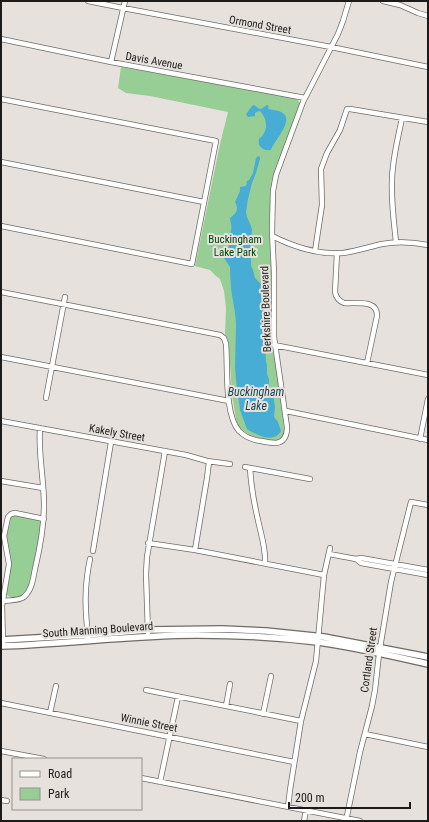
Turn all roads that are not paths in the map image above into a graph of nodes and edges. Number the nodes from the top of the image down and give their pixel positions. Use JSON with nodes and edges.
{"nodes":[{"id":1,"x":88,"y":1,"type":"edge"},
{"id":2,"x":124,"y":1,"type":"edge"},
{"id":3,"x":349,"y":1,"type":"edge"},
{"id":4,"x":383,"y":1,"type":"edge"},
{"id":5,"x":123,"y":8,"type":"junction"},
{"id":6,"x":428,"y":16,"type":"edge"},
{"id":7,"x":1,"y":39,"type":"edge"},
{"id":8,"x":331,"y":47,"type":"junction"},
{"id":9,"x":112,"y":62,"type":"junction"},
{"id":10,"x":428,"y":67,"type":"edge"},
{"id":11,"x":305,"y":98,"type":"junction"},
{"id":12,"x":1,"y":99,"type":"edge"},
{"id":13,"x":402,"y":118,"type":"junction"},
{"id":14,"x":428,"y":122,"type":"edge"},
{"id":15,"x":1,"y":162,"type":"edge"},
{"id":16,"x":204,"y":202,"type":"junction"},
{"id":17,"x":1,"y":226,"type":"edge"},
{"id":18,"x":272,"y":236,"type":"junction"},
{"id":19,"x":396,"y":242,"type":"junction"},
{"id":20,"x":428,"y":245,"type":"edge"},
{"id":21,"x":315,"y":251,"type":"junction"},
{"id":22,"x":337,"y":253,"type":"junction"},
{"id":23,"x":1,"y":292,"type":"edge"},
{"id":24,"x":65,"y":297,"type":"dead end"},
{"id":25,"x":63,"y":304,"type":"junction"},
{"id":26,"x":274,"y":345,"type":"junction"},
{"id":27,"x":1,"y":357,"type":"edge"},
{"id":28,"x":368,"y":363,"type":"junction"},
{"id":29,"x":52,"y":367,"type":"junction"},
{"id":30,"x":428,"y":375,"type":"edge"},
{"id":31,"x":46,"y":398,"type":"dead end"},
{"id":32,"x":428,"y":399,"type":"edge"},
{"id":33,"x":229,"y":401,"type":"junction"},
{"id":34,"x":286,"y":411,"type":"junction"},
{"id":35,"x":1,"y":421,"type":"edge"},
{"id":36,"x":40,"y":428,"type":"junction"},
{"id":37,"x":420,"y":438,"type":"junction"},
{"id":38,"x":428,"y":440,"type":"edge"},
{"id":39,"x":111,"y":442,"type":"junction"},
{"id":40,"x":165,"y":451,"type":"junction"},
{"id":41,"x":209,"y":462,"type":"junction"},
{"id":42,"x":230,"y":464,"type":"dead end"},
{"id":43,"x":310,"y":479,"type":"dead end"},
{"id":44,"x":1,"y":481,"type":"edge"},
{"id":45,"x":43,"y":488,"type":"junction"},
{"id":46,"x":428,"y":505,"type":"edge"},
{"id":47,"x":44,"y":519,"type":"junction"},
{"id":48,"x":148,"y":543,"type":"junction"},
{"id":49,"x":330,"y":548,"type":"dead end"},
{"id":50,"x":194,"y":550,"type":"junction"},
{"id":51,"x":93,"y":551,"type":"dead end"},
{"id":52,"x":329,"y":554,"type":"junction"},
{"id":53,"x":90,"y":559,"type":"dead end"},
{"id":54,"x":265,"y":563,"type":"junction"},
{"id":55,"x":395,"y":566,"type":"junction"},
{"id":56,"x":428,"y":570,"type":"edge"},
{"id":57,"x":324,"y":574,"type":"junction"},
{"id":58,"x":428,"y":575,"type":"edge"},
{"id":59,"x":3,"y":601,"type":"junction"},
{"id":60,"x":222,"y":629,"type":"junction"},
{"id":61,"x":147,"y":630,"type":"junction"},
{"id":62,"x":197,"y":632,"type":"junction"},
{"id":63,"x":266,"y":634,"type":"junction"},
{"id":64,"x":148,"y":636,"type":"junction"},
{"id":65,"x":222,"y":636,"type":"junction"},
{"id":66,"x":88,"y":638,"type":"junction"},
{"id":67,"x":318,"y":639,"type":"junction"},
{"id":68,"x":2,"y":640,"type":"edge"},
{"id":69,"x":2,"y":646,"type":"edge"},
{"id":70,"x":379,"y":651,"type":"junction"},
{"id":71,"x":428,"y":657,"type":"edge"},
{"id":72,"x":428,"y":664,"type":"edge"},
{"id":73,"x":271,"y":676,"type":"dead end"},
{"id":74,"x":230,"y":684,"type":"dead end"},
{"id":75,"x":56,"y":686,"type":"dead end"},
{"id":76,"x":146,"y":690,"type":"dead end"},
{"id":77,"x":178,"y":697,"type":"junction"},
{"id":78,"x":1,"y":703,"type":"edge"},
{"id":79,"x":226,"y":706,"type":"junction"},
{"id":80,"x":50,"y":713,"type":"junction"},
{"id":81,"x":263,"y":714,"type":"junction"},
{"id":82,"x":301,"y":721,"type":"junction"},
{"id":83,"x":365,"y":734,"type":"junction"},
{"id":84,"x":169,"y":736,"type":"junction"},
{"id":85,"x":428,"y":747,"type":"edge"},
{"id":86,"x":1,"y":751,"type":"edge"},
{"id":87,"x":39,"y":758,"type":"edge"},
{"id":88,"x":294,"y":762,"type":"junction"},
{"id":89,"x":142,"y":778,"type":"edge"},
{"id":90,"x":160,"y":782,"type":"junction"},
{"id":91,"x":1,"y":800,"type":"edge"},
{"id":92,"x":7,"y":801,"type":"dead end"},
{"id":93,"x":288,"y":807,"type":"junction"},
{"id":94,"x":306,"y":810,"type":"junction"},
{"id":95,"x":347,"y":820,"type":"edge"},
{"id":96,"x":304,"y":821,"type":"edge"},
{"id":97,"x":360,"y":821,"type":"edge"}],
"edges":[{"from":1,"to":5,"type":"street","name":"Ormond Street"},
{"from":2,"to":5,"type":"street"},
{"from":3,"to":8,"type":"street","name":"Berkshire Boulevard"},
{"from":4,"to":6,"type":"street"},
{"from":5,"to":8,"type":"street","name":"Ormond Street"},
{"from":5,"to":9,"type":"street"},
{"from":7,"to":9,"type":"street","name":"Davis Avenue"},
{"from":8,"to":10,"type":"street","name":"Ormond Street"},
{"from":8,"to":11,"type":"street","name":"Berkshire Boulevard"},
{"from":9,"to":11,"type":"street","name":"Davis Avenue"},
{"from":11,"to":18,"type":"street","name":"Berkshire Boulevard"},
{"from":12,"to":16,"type":"street"},
{"from":13,"to":14,"type":"street"},
{"from":13,"to":19,"type":"street"},
{"from":13,"to":21,"type":"street"},
{"from":15,"to":16,"type":"street"},
{"from":16,"to":17,"type":"street"},
{"from":18,"to":21,"type":"street"},
{"from":18,"to":26,"type":"street","name":"Berkshire Boulevard"},
{"from":19,"to":20,"type":"street"},
{"from":19,"to":22,"type":"street"},
{"from":21,"to":22,"type":"street"},
{"from":22,"to":28,"type":"street"},
{"from":23,"to":25,"type":"street"},
{"from":24,"to":25,"type":"street"},
{"from":25,"to":29,"type":"street"},
{"from":25,"to":33,"type":"street","name":"Berkshire Boulevard"},
{"from":26,"to":28,"type":"street"},
{"from":26,"to":34,"type":"street","name":"Berkshire Boulevard"},
{"from":27,"to":29,"type":"street"},
{"from":28,"to":30,"type":"street"},
{"from":29,"to":31,"type":"street"},
{"from":29,"to":33,"type":"street"},
{"from":32,"to":37,"type":"street"},
{"from":33,"to":34,"type":"street","name":"Berkshire Boulevard"},
{"from":34,"to":37,"type":"street"},
{"from":35,"to":36,"type":"street","name":"Kakely Street"},
{"from":36,"to":39,"type":"street","name":"Kakely Street"},
{"from":36,"to":45,"type":"street"},
{"from":37,"to":38,"type":"street"},
{"from":39,"to":40,"type":"street","name":"Kakely Street"},
{"from":39,"to":51,"type":"street"},
{"from":40,"to":41,"type":"street","name":"Kakely Street"},
{"from":40,"to":48,"type":"street"},
{"from":41,"to":42,"type":"street","name":"Kakely Street"},
{"from":41,"to":50,"type":"street"},
{"from":43,"to":54,"type":"street"},
{"from":44,"to":45,"type":"street"},
{"from":45,"to":47,"type":"street"},
{"from":46,"to":55,"type":"street","name":"Cortland Street"},
{"from":47,"to":59,"type":"street"},
{"from":47,"to":59,"type":"street"},
{"from":48,"to":50,"type":"street"},
{"from":48,"to":61,"type":"street"},
{"from":49,"to":52,"type":"street"},
{"from":50,"to":54,"type":"street"},
{"from":52,"to":55,"type":"street"},
{"from":52,"to":57,"type":"street"},
{"from":53,"to":66,"type":"street"},
{"from":54,"to":57,"type":"street"},
{"from":55,"to":56,"type":"street"},
{"from":55,"to":58,"type":"street"},
{"from":55,"to":70,"type":"street","name":"Cortland Street"},
{"from":57,"to":67,"type":"street"},
{"from":59,"to":68,"type":"street"},
{"from":60,"to":62,"type":"street","name":"South Manning Boulevard"},
{"from":60,"to":63,"type":"street","name":"South Manning Boulevard"},
{"from":60,"to":65,"type":"street"},
{"from":61,"to":62,"type":"street","name":"South Manning Boulevard"},
{"from":61,"to":64,"type":"street"},
{"from":61,"to":66,"type":"street","name":"South Manning Boulevard"},
{"from":62,"to":64,"type":"street","name":"South Manning Boulevard"},
{"from":62,"to":65,"type":"street","name":"South Manning Boulevard"},
{"from":63,"to":65,"type":"street","name":"South Manning Boulevard"},
{"from":63,"to":67,"type":"street","name":"South Manning Boulevard"},
{"from":64,"to":66,"type":"street","name":"South Manning Boulevard"},
{"from":66,"to":68,"type":"street","name":"South Manning Boulevard"},
{"from":66,"to":69,"type":"street","name":"South Manning Boulevard"},
{"from":67,"to":70,"type":"street","name":"South Manning Boulevard"},
{"from":67,"to":82,"type":"street"},
{"from":68,"to":69,"type":"street"},
{"from":70,"to":71,"type":"street","name":"South Manning Boulevard"},
{"from":70,"to":72,"type":"street","name":"South Manning Boulevard"},
{"from":70,"to":83,"type":"street","name":"Cortland Street"},
{"from":73,"to":81,"type":"street"},
{"from":74,"to":79,"type":"street"},
{"from":75,"to":80,"type":"street"},
{"from":76,"to":77,"type":"street"},
{"from":77,"to":79,"type":"street"},
{"from":77,"to":84,"type":"street"},
{"from":78,"to":80,"type":"street","name":"Winnie Street"},
{"from":79,"to":81,"type":"street"},
{"from":80,"to":84,"type":"street","name":"Winnie Street"},
{"from":81,"to":82,"type":"street"},
{"from":82,"to":88,"type":"street"},
{"from":83,"to":85,"type":"street"},
{"from":83,"to":95,"type":"street","name":"Cortland Street"},
{"from":84,"to":88,"type":"street","name":"Winnie Street"},
{"from":84,"to":90,"type":"street"},
{"from":86,"to":87,"type":"street"},
{"from":88,"to":93,"type":"street"},
{"from":89,"to":90,"type":"street"},
{"from":90,"to":93,"type":"street"},
{"from":91,"to":92,"type":"street"},
{"from":93,"to":94,"type":"street"},
{"from":94,"to":95,"type":"street"},
{"from":94,"to":96,"type":"street"},
{"from":95,"to":97,"type":"street"}]}
